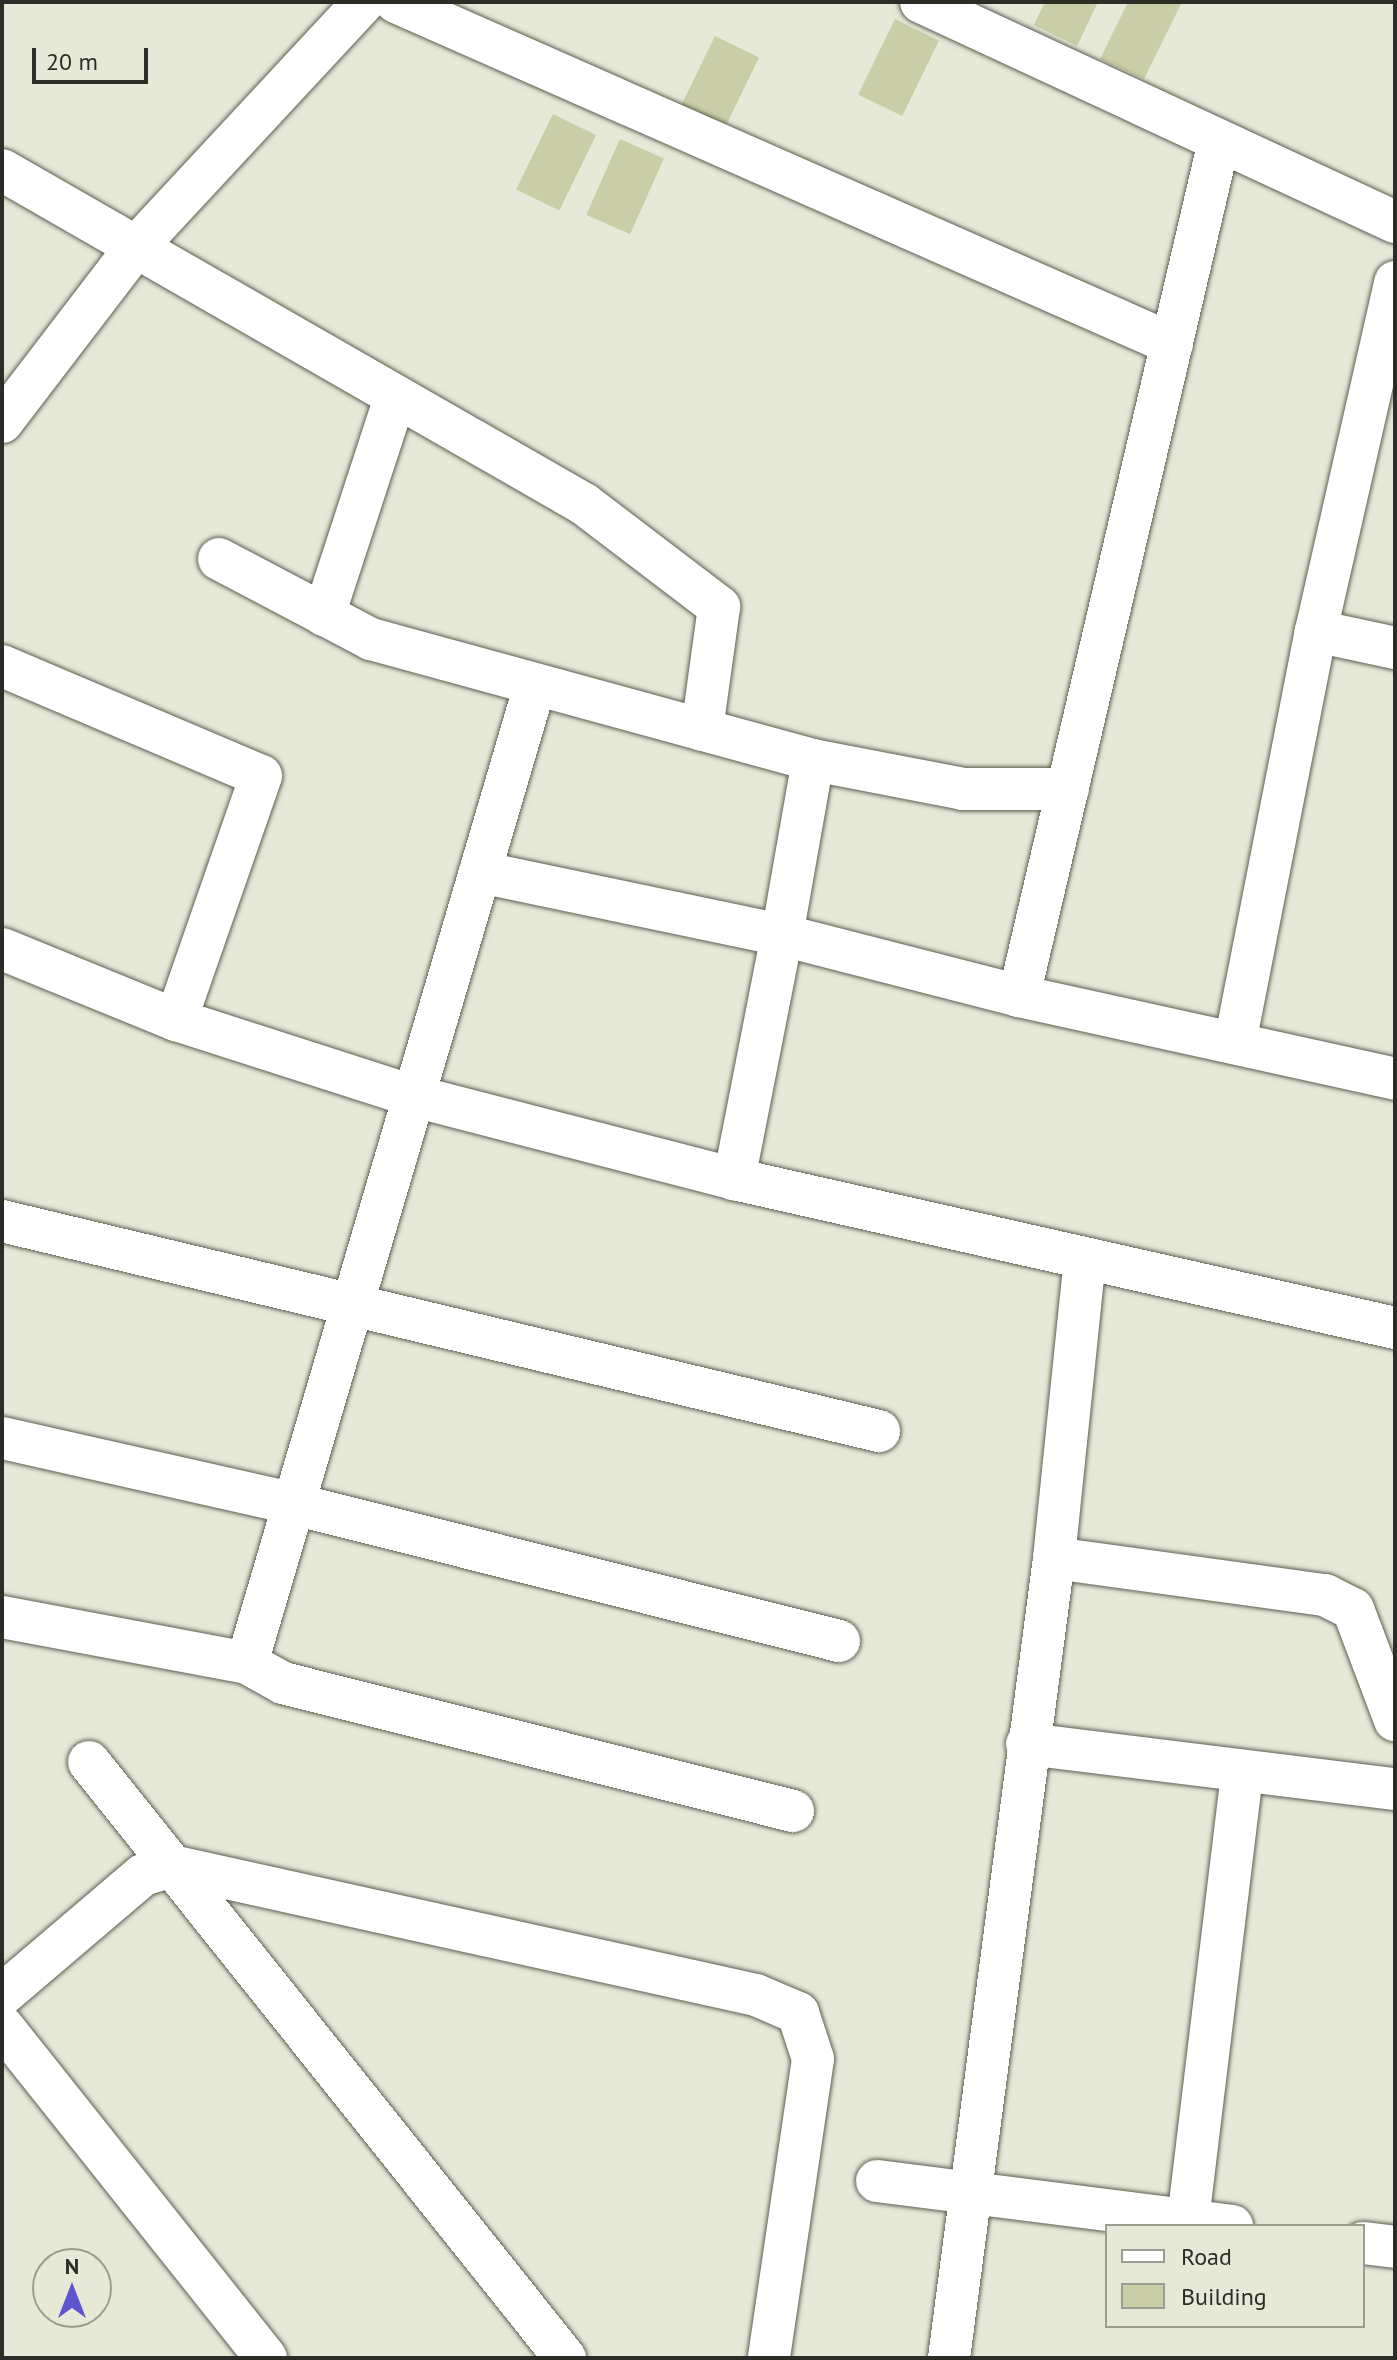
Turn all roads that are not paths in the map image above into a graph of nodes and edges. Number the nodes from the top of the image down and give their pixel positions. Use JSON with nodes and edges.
{"nodes":[{"id":1,"x":364,"y":2,"type":"edge"},
{"id":2,"x":396,"y":2,"type":"edge"},
{"id":3,"x":921,"y":2,"type":"edge"},
{"id":4,"x":1219,"y":141,"type":"junction"},
{"id":5,"x":2,"y":170,"type":"edge"},
{"id":6,"x":1395,"y":222,"type":"edge"},
{"id":7,"x":136,"y":247,"type":"junction"},
{"id":8,"x":1395,"y":282,"type":"edge"},
{"id":9,"x":1172,"y":344,"type":"junction"},
{"id":10,"x":395,"y":398,"type":"junction"},
{"id":11,"x":2,"y":422,"type":"edge"},
{"id":12,"x":219,"y":559,"type":"dead end"},
{"id":13,"x":324,"y":615,"type":"junction"},
{"id":14,"x":1316,"y":631,"type":"junction"},
{"id":15,"x":1395,"y":648,"type":"edge"},
{"id":16,"x":2,"y":666,"type":"edge"},
{"id":17,"x":535,"y":685,"type":"junction"},
{"id":18,"x":702,"y":730,"type":"junction"},
{"id":19,"x":813,"y":760,"type":"junction"},
{"id":20,"x":1068,"y":789,"type":"junction"},
{"id":21,"x":480,"y":872,"type":"junction"},
{"id":22,"x":782,"y":935,"type":"junction"},
{"id":23,"x":2,"y":949,"type":"edge"},
{"id":24,"x":1019,"y":996,"type":"junction"},
{"id":25,"x":176,"y":1020,"type":"junction"},
{"id":26,"x":1235,"y":1043,"type":"junction"},
{"id":27,"x":1395,"y":1079,"type":"edge"},
{"id":28,"x":410,"y":1095,"type":"junction"},
{"id":29,"x":734,"y":1179,"type":"junction"},
{"id":30,"x":2,"y":1221,"type":"edge"},
{"id":31,"x":1085,"y":1260,"type":"junction"},
{"id":32,"x":352,"y":1305,"type":"junction"},
{"id":33,"x":1395,"y":1328,"type":"edge"},
{"id":34,"x":879,"y":1431,"type":"dead end"},
{"id":35,"x":2,"y":1438,"type":"edge"},
{"id":36,"x":294,"y":1504,"type":"junction"},
{"id":37,"x":1054,"y":1558,"type":"junction"},
{"id":38,"x":2,"y":1617,"type":"edge"},
{"id":39,"x":839,"y":1641,"type":"dead end"},
{"id":40,"x":247,"y":1663,"type":"junction"},
{"id":41,"x":1395,"y":1720,"type":"edge"},
{"id":42,"x":1027,"y":1744,"type":"junction"},
{"id":43,"x":89,"y":1762,"type":"dead end"},
{"id":44,"x":1242,"y":1773,"type":"junction"},
{"id":45,"x":1395,"y":1789,"type":"edge"},
{"id":46,"x":793,"y":1811,"type":"dead end"},
{"id":47,"x":172,"y":1866,"type":"junction"},
{"id":48,"x":2,"y":1995,"type":"edge"},
{"id":49,"x":2,"y":2026,"type":"edge"},
{"id":50,"x":877,"y":2181,"type":"dead end"},
{"id":51,"x":972,"y":2192,"type":"junction"},
{"id":52,"x":1188,"y":2220,"type":"junction"},
{"id":53,"x":1217,"y":2224,"type":"edge"},
{"id":54,"x":1365,"y":2243,"type":"edge"},
{"id":55,"x":1395,"y":2247,"type":"edge"},
{"id":56,"x":266,"y":2358,"type":"edge"},
{"id":57,"x":565,"y":2358,"type":"edge"},
{"id":58,"x":769,"y":2358,"type":"edge"},
{"id":59,"x":949,"y":2358,"type":"edge"}],
"edges":[{"from":1,"to":7,"type":"street"},
{"from":2,"to":9,"type":"street"},
{"from":3,"to":4,"type":"street"},
{"from":4,"to":6,"type":"street"},
{"from":4,"to":9,"type":"street"},
{"from":5,"to":7,"type":"street"},
{"from":7,"to":10,"type":"street"},
{"from":7,"to":11,"type":"street"},
{"from":8,"to":14,"type":"street"},
{"from":9,"to":20,"type":"street"},
{"from":10,"to":13,"type":"street"},
{"from":10,"to":18,"type":"street"},
{"from":12,"to":13,"type":"street"},
{"from":13,"to":17,"type":"street"},
{"from":14,"to":15,"type":"street"},
{"from":14,"to":26,"type":"street"},
{"from":16,"to":25,"type":"street"},
{"from":17,"to":18,"type":"street"},
{"from":17,"to":21,"type":"street"},
{"from":18,"to":19,"type":"street"},
{"from":19,"to":20,"type":"street"},
{"from":19,"to":22,"type":"street"},
{"from":20,"to":24,"type":"street"},
{"from":21,"to":22,"type":"street"},
{"from":21,"to":28,"type":"street"},
{"from":22,"to":24,"type":"street"},
{"from":22,"to":29,"type":"street"},
{"from":23,"to":25,"type":"street"},
{"from":24,"to":26,"type":"street"},
{"from":25,"to":28,"type":"street"},
{"from":26,"to":27,"type":"street"},
{"from":28,"to":29,"type":"street"},
{"from":28,"to":32,"type":"street"},
{"from":29,"to":31,"type":"street"},
{"from":30,"to":32,"type":"street"},
{"from":31,"to":33,"type":"street"},
{"from":31,"to":37,"type":"street"},
{"from":32,"to":34,"type":"street"},
{"from":32,"to":36,"type":"street"},
{"from":35,"to":36,"type":"street"},
{"from":36,"to":39,"type":"street"},
{"from":36,"to":40,"type":"street"},
{"from":37,"to":41,"type":"street"},
{"from":37,"to":42,"type":"street"},
{"from":38,"to":40,"type":"street"},
{"from":40,"to":46,"type":"street"},
{"from":42,"to":44,"type":"street"},
{"from":42,"to":51,"type":"street"},
{"from":43,"to":47,"type":"street"},
{"from":44,"to":45,"type":"street"},
{"from":44,"to":52,"type":"street"},
{"from":47,"to":48,"type":"street"},
{"from":47,"to":57,"type":"street"},
{"from":47,"to":58,"type":"street"},
{"from":49,"to":56,"type":"street"},
{"from":50,"to":51,"type":"street"},
{"from":51,"to":52,"type":"street"},
{"from":51,"to":59,"type":"street"},
{"from":52,"to":53,"type":"street"},
{"from":54,"to":55,"type":"street"}]}
